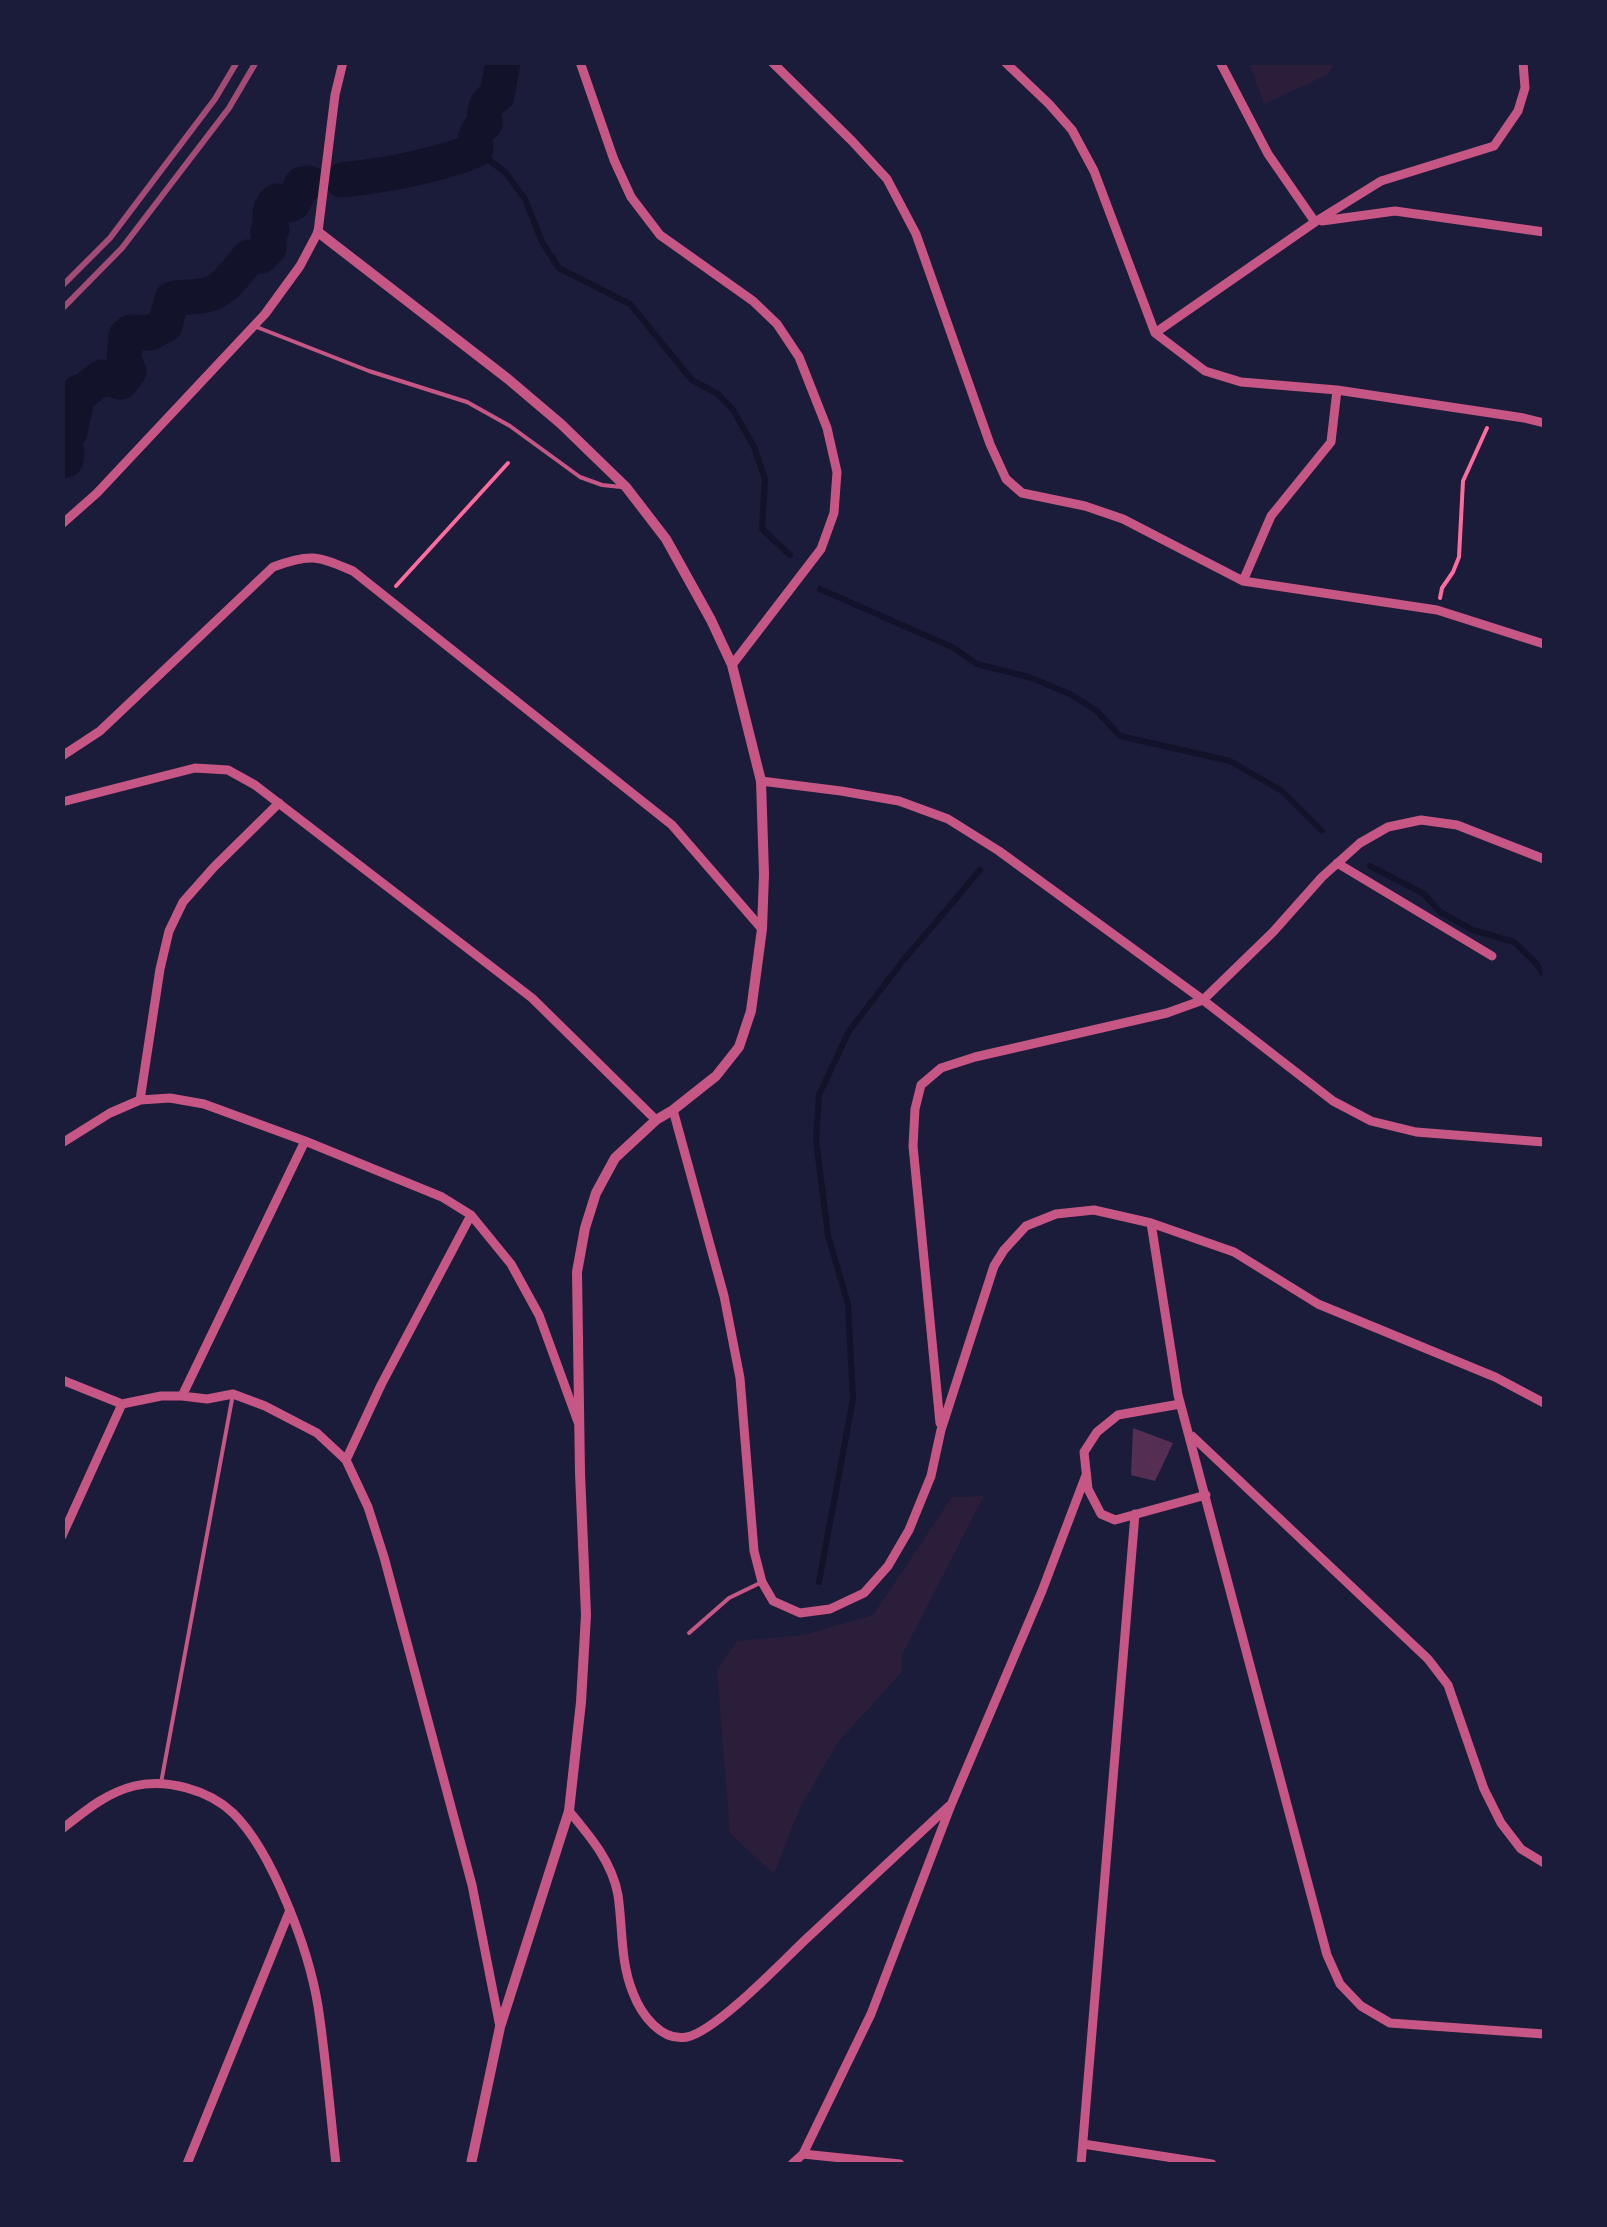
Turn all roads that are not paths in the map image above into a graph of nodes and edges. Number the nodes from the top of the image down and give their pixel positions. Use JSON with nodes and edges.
{"nodes":[{"id":1,"x":344,"y":62,"type":"edge"},
{"id":2,"x":580,"y":62,"type":"edge"},
{"id":3,"x":772,"y":62,"type":"edge"},
{"id":4,"x":1005,"y":62,"type":"edge"},
{"id":5,"x":1220,"y":62,"type":"edge"},
{"id":6,"x":1523,"y":62,"type":"edge"},
{"id":7,"x":1315,"y":222,"type":"junction"},
{"id":8,"x":318,"y":232,"type":"junction"},
{"id":9,"x":1544,"y":232,"type":"edge"},
{"id":10,"x":254,"y":326,"type":"junction"},
{"id":11,"x":1155,"y":333,"type":"junction"},
{"id":12,"x":1337,"y":390,"type":"junction"},
{"id":13,"x":1544,"y":423,"type":"edge"},
{"id":14,"x":626,"y":487,"type":"junction"},
{"id":15,"x":62,"y":524,"type":"edge"},
{"id":16,"x":1243,"y":581,"type":"junction"},
{"id":17,"x":1544,"y":644,"type":"edge"},
{"id":18,"x":732,"y":665,"type":"junction"},
{"id":19,"x":62,"y":756,"type":"edge"},
{"id":20,"x":761,"y":781,"type":"junction"},
{"id":21,"x":62,"y":802,"type":"edge"},
{"id":22,"x":279,"y":803,"type":"junction"},
{"id":23,"x":1544,"y":859,"type":"edge"},
{"id":24,"x":1337,"y":863,"type":"junction"},
{"id":25,"x":762,"y":929,"type":"junction"},
{"id":26,"x":1492,"y":956,"type":"dead end"},
{"id":27,"x":1203,"y":1000,"type":"junction"},
{"id":28,"x":140,"y":1100,"type":"junction"},
{"id":29,"x":674,"y":1110,"type":"junction"},
{"id":30,"x":656,"y":1120,"type":"junction"},
{"id":31,"x":304,"y":1141,"type":"junction"},
{"id":32,"x":1544,"y":1142,"type":"edge"},
{"id":33,"x":62,"y":1143,"type":"edge"},
{"id":34,"x":471,"y":1215,"type":"junction"},
{"id":35,"x":1151,"y":1223,"type":"junction"},
{"id":36,"x":62,"y":1380,"type":"edge"},
{"id":37,"x":233,"y":1394,"type":"junction"},
{"id":38,"x":182,"y":1396,"type":"junction"},
{"id":39,"x":122,"y":1404,"type":"junction"},
{"id":40,"x":1180,"y":1404,"type":"junction"},
{"id":41,"x":1544,"y":1404,"type":"edge"},
{"id":42,"x":579,"y":1424,"type":"junction"},
{"id":43,"x":941,"y":1430,"type":"junction"},
{"id":44,"x":1190,"y":1434,"type":"junction"},
{"id":45,"x":346,"y":1460,"type":"junction"},
{"id":46,"x":1086,"y":1476,"type":"junction"},
{"id":47,"x":1206,"y":1495,"type":"junction"},
{"id":48,"x":1135,"y":1514,"type":"junction"},
{"id":49,"x":62,"y":1536,"type":"edge"},
{"id":50,"x":762,"y":1582,"type":"junction"},
{"id":51,"x":690,"y":1634,"type":"dead end"},
{"id":52,"x":161,"y":1783,"type":"junction"},
{"id":53,"x":951,"y":1804,"type":"junction"},
{"id":54,"x":570,"y":1811,"type":"junction"},
{"id":55,"x":62,"y":1828,"type":"edge"},
{"id":56,"x":1544,"y":1862,"type":"edge"},
{"id":57,"x":290,"y":1910,"type":"junction"},
{"id":58,"x":500,"y":2027,"type":"junction"},
{"id":59,"x":1544,"y":2034,"type":"edge"},
{"id":60,"x":1083,"y":2144,"type":"junction"},
{"id":61,"x":803,"y":2154,"type":"junction"},
{"id":62,"x":187,"y":2164,"type":"edge"},
{"id":63,"x":336,"y":2164,"type":"edge"},
{"id":64,"x":471,"y":2164,"type":"edge"},
{"id":65,"x":792,"y":2164,"type":"edge"},
{"id":66,"x":900,"y":2164,"type":"edge"},
{"id":67,"x":1081,"y":2164,"type":"edge"},
{"id":68,"x":1212,"y":2164,"type":"edge"}],
"edges":[{"from":1,"to":8,"type":"street"},
{"from":2,"to":18,"type":"street"},
{"from":3,"to":16,"type":"street"},
{"from":4,"to":11,"type":"street"},
{"from":5,"to":7,"type":"street"},
{"from":6,"to":7,"type":"street"},
{"from":7,"to":9,"type":"street"},
{"from":7,"to":11,"type":"street"},
{"from":8,"to":10,"type":"street"},
{"from":8,"to":14,"type":"street"},
{"from":10,"to":14,"type":"lane"},
{"from":10,"to":15,"type":"street"},
{"from":11,"to":12,"type":"street"},
{"from":12,"to":13,"type":"street"},
{"from":12,"to":16,"type":"street"},
{"from":14,"to":18,"type":"street"},
{"from":16,"to":17,"type":"street"},
{"from":18,"to":20,"type":"street"},
{"from":19,"to":25,"type":"street"},
{"from":20,"to":25,"type":"street"},
{"from":20,"to":27,"type":"street"},
{"from":21,"to":22,"type":"street"},
{"from":22,"to":28,"type":"street"},
{"from":22,"to":30,"type":"street"},
{"from":23,"to":24,"type":"street"},
{"from":24,"to":26,"type":"street"},
{"from":24,"to":27,"type":"street"},
{"from":25,"to":29,"type":"street"},
{"from":27,"to":32,"type":"street"},
{"from":27,"to":43,"type":"street"},
{"from":28,"to":31,"type":"street"},
{"from":28,"to":33,"type":"street"},
{"from":29,"to":30,"type":"street"},
{"from":29,"to":50,"type":"street"},
{"from":30,"to":42,"type":"street"},
{"from":31,"to":34,"type":"street"},
{"from":31,"to":38,"type":"street"},
{"from":34,"to":42,"type":"street"},
{"from":34,"to":45,"type":"street"},
{"from":35,"to":40,"type":"street"},
{"from":35,"to":41,"type":"street"},
{"from":35,"to":43,"type":"street"},
{"from":36,"to":39,"type":"street"},
{"from":37,"to":38,"type":"street"},
{"from":37,"to":45,"type":"street"},
{"from":37,"to":52,"type":"lane"},
{"from":38,"to":39,"type":"street"},
{"from":39,"to":49,"type":"street"},
{"from":40,"to":44,"type":"street"},
{"from":40,"to":46,"type":"street"},
{"from":42,"to":54,"type":"street"},
{"from":43,"to":50,"type":"street"},
{"from":44,"to":47,"type":"street"},
{"from":44,"to":56,"type":"street"},
{"from":45,"to":58,"type":"street"},
{"from":46,"to":48,"type":"street"},
{"from":46,"to":53,"type":"street"},
{"from":47,"to":48,"type":"street"},
{"from":47,"to":59,"type":"street"},
{"from":48,"to":60,"type":"street"},
{"from":50,"to":51,"type":"lane"},
{"from":52,"to":55,"type":"street"},
{"from":52,"to":57,"type":"street"},
{"from":53,"to":54,"type":"street"},
{"from":53,"to":61,"type":"street"},
{"from":54,"to":58,"type":"street"},
{"from":57,"to":62,"type":"street"},
{"from":57,"to":63,"type":"street"},
{"from":58,"to":64,"type":"street"},
{"from":60,"to":67,"type":"street"},
{"from":60,"to":68,"type":"street"},
{"from":61,"to":65,"type":"street"},
{"from":61,"to":66,"type":"street"}]}
